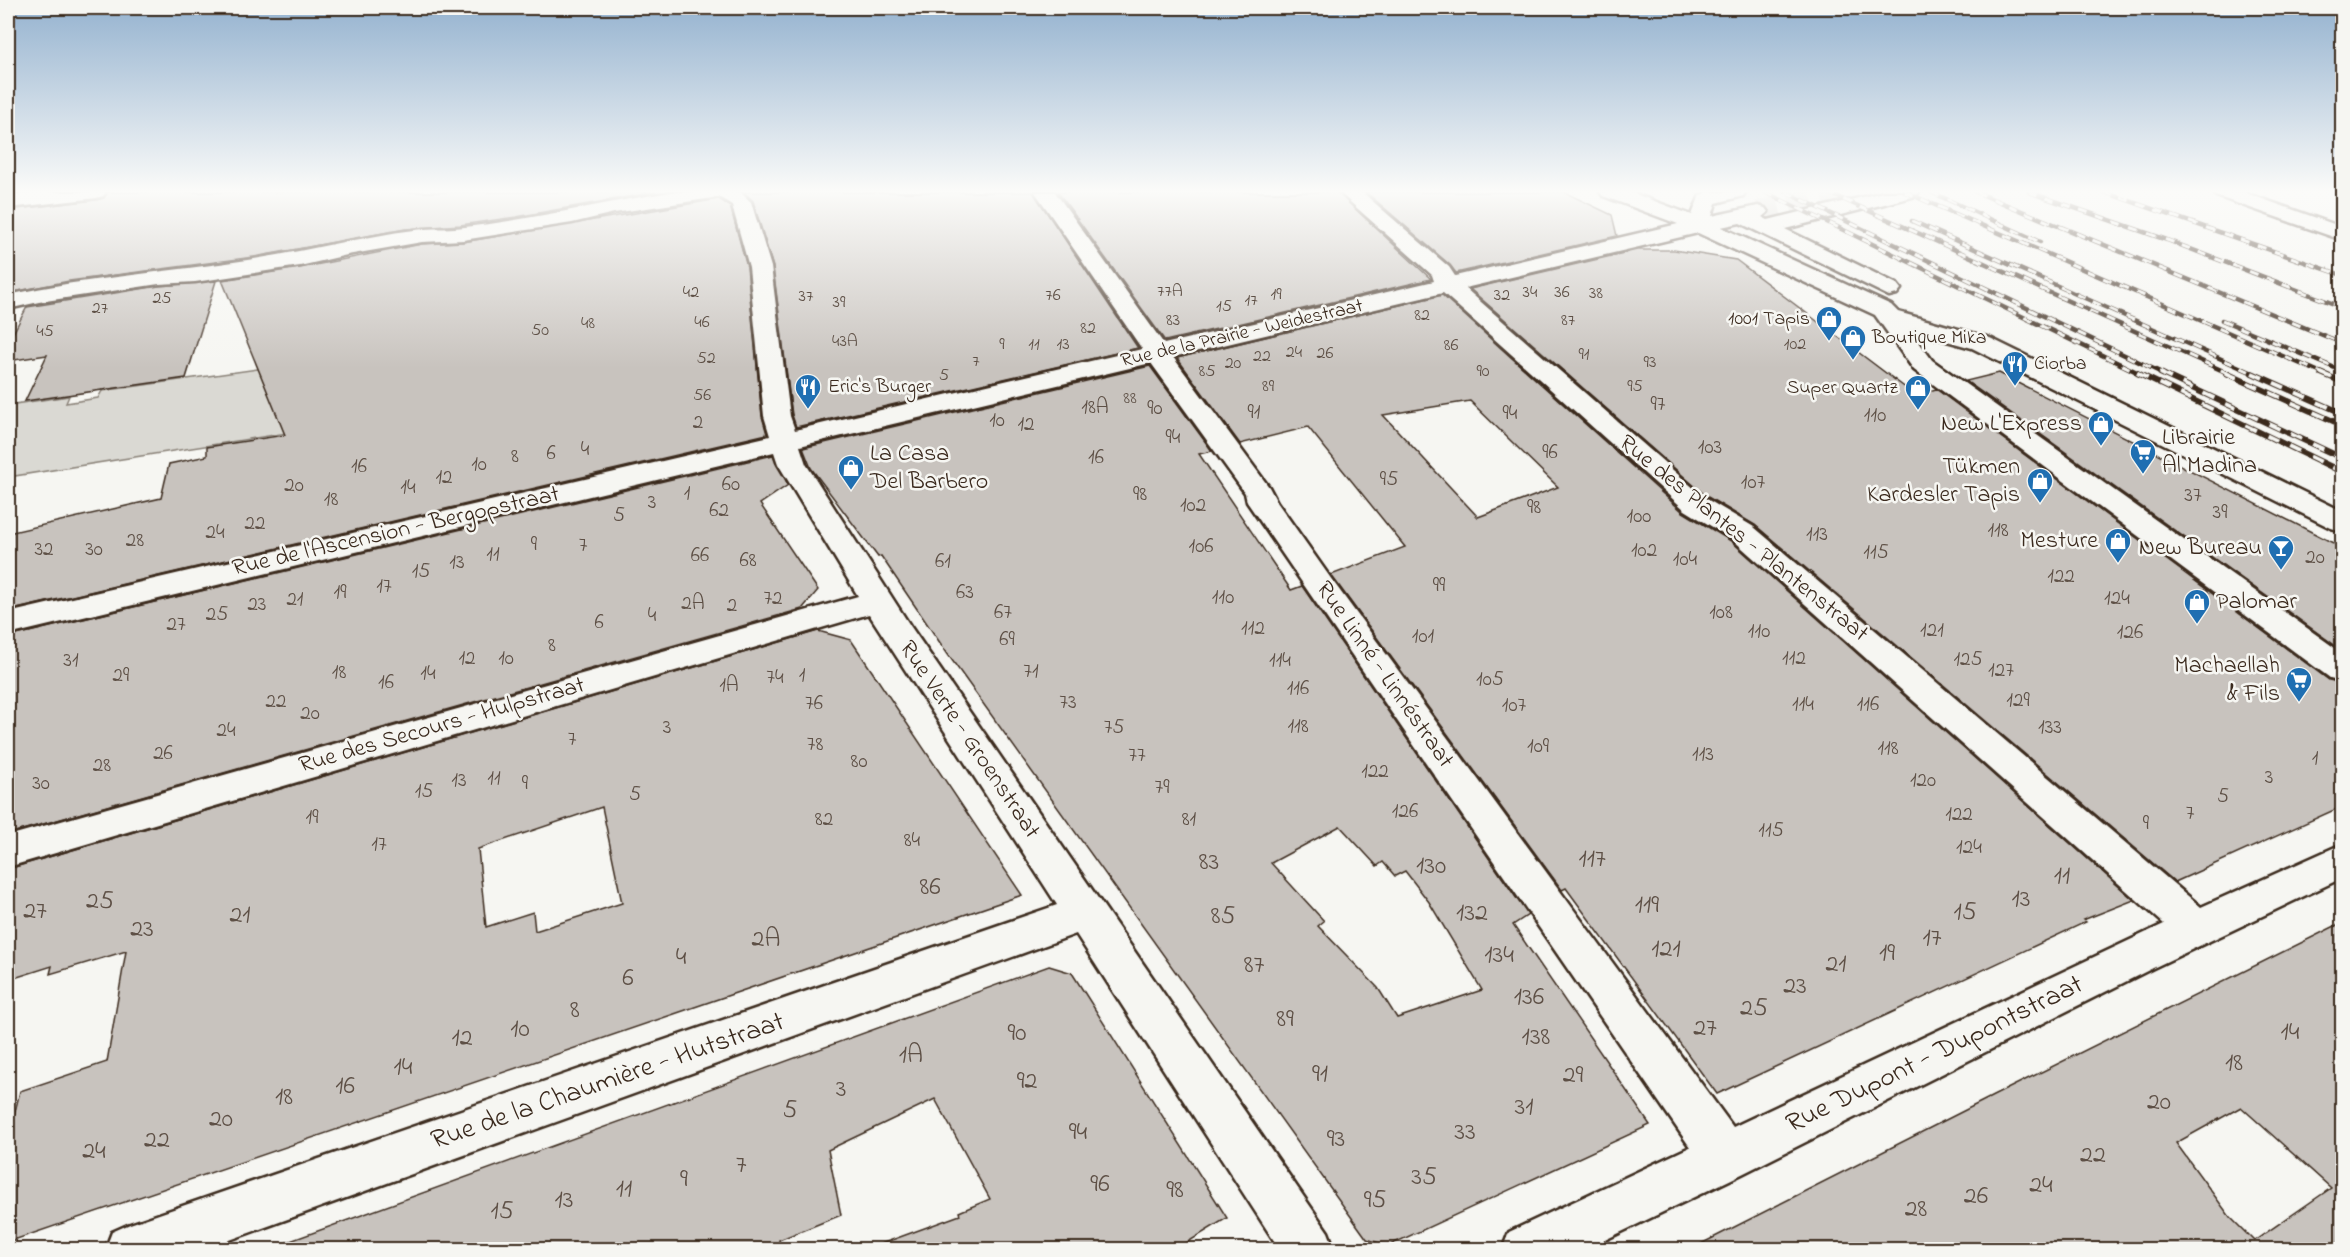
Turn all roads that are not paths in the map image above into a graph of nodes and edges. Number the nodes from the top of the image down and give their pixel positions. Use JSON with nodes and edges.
{"nodes":[{"id":1,"x":336,"y":251,"type":"edge"},
{"id":2,"x":755,"y":251,"type":"edge"},
{"id":3,"x":1086,"y":251,"type":"edge"},
{"id":4,"x":1416,"y":251,"type":"edge"},
{"id":5,"x":1592,"y":251,"type":"edge"},
{"id":6,"x":1753,"y":251,"type":"edge"},
{"id":7,"x":1809,"y":251,"type":"edge"},
{"id":8,"x":1448,"y":285,"type":"junction"},
{"id":9,"x":8,"y":302,"type":"edge"},
{"id":10,"x":1890,"y":316,"type":"junction"},
{"id":11,"x":2013,"y":346,"type":"dead end"},
{"id":12,"x":1159,"y":354,"type":"junction"},
{"id":13,"x":785,"y":440,"type":"junction"},
{"id":14,"x":2343,"y":522,"type":"edge"},
{"id":15,"x":877,"y":601,"type":"junction"},
{"id":16,"x":8,"y":624,"type":"edge"},
{"id":17,"x":2343,"y":670,"type":"edge"},
{"id":18,"x":8,"y":852,"type":"edge"},
{"id":19,"x":2343,"y":860,"type":"edge"},
{"id":20,"x":1084,"y":912,"type":"junction"},
{"id":21,"x":2196,"y":927,"type":"junction"},
{"id":22,"x":1725,"y":1157,"type":"junction"},
{"id":23,"x":130,"y":1250,"type":"edge"},
{"id":24,"x":1310,"y":1250,"type":"edge"},
{"id":25,"x":1527,"y":1250,"type":"edge"}],
"edges":[{"from":1,"to":9,"type":"street"},
{"from":2,"to":13,"type":"street","name":"Rue Verte - Groenstraat"},
{"from":3,"to":12,"type":"street","name":"Rue Linné - Linnéstraat"},
{"from":4,"to":8,"type":"street","name":"Rue des Plantes - Plantenstraat"},
{"from":5,"to":8,"type":"street","name":"Rue de la Prairie - Weidestraat"},
{"from":6,"to":10,"type":"street"},
{"from":7,"to":11,"type":"street"},
{"from":8,"to":12,"type":"street","name":"Rue de la Prairie - Weidestraat"},
{"from":8,"to":21,"type":"street","name":"Rue des Plantes - Plantenstraat"},
{"from":10,"to":14,"type":"street"},
{"from":10,"to":17,"type":"street"},
{"from":12,"to":13,"type":"street","name":"Rue de la Prairie - Weidestraat"},
{"from":12,"to":22,"type":"street","name":"Rue Linné - Linnéstraat"},
{"from":13,"to":15,"type":"street","name":"Rue Verte - Groenstraat"},
{"from":13,"to":16,"type":"street","name":"Rue de l'Ascension - Bergopstraat"},
{"from":15,"to":18,"type":"street","name":"Rue des Secours - Hulpstraat"},
{"from":15,"to":20,"type":"street","name":"Rue Verte - Groenstraat"},
{"from":19,"to":21,"type":"street","name":"Rue Dupont - Dupontstraat"},
{"from":20,"to":23,"type":"street","name":"Rue de la Chaumière - Hutstraat"},
{"from":20,"to":24,"type":"street","name":"Rue Verte - Groenstraat"},
{"from":21,"to":22,"type":"street","name":"Rue Dupont - Dupontstraat"},
{"from":22,"to":25,"type":"street","name":"Rue Dupont - Dupontstraat"}]}
